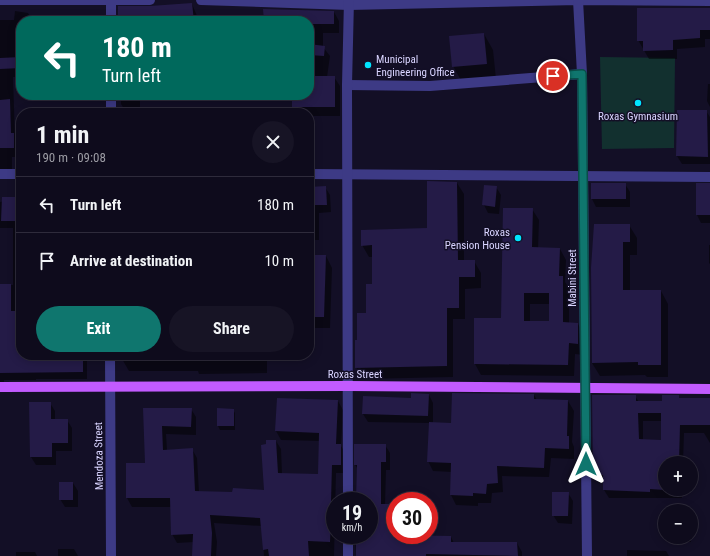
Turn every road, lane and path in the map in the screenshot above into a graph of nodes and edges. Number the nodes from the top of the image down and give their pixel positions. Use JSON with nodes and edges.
{"nodes":[{"id":1,"x":0,"y":0,"type":"edge"},
{"id":2,"x":150,"y":0,"type":"edge"},
{"id":3,"x":201,"y":0,"type":"edge"},
{"id":4,"x":512,"y":0,"type":"edge"},
{"id":5,"x":578,"y":0,"type":"edge"},
{"id":6,"x":111,"y":1,"type":"edge"},
{"id":7,"x":710,"y":1,"type":"edge"},
{"id":8,"x":349,"y":2,"type":"edge"},
{"id":9,"x":111,"y":16,"type":"edge"},
{"id":10,"x":582,"y":74,"type":"junction"},
{"id":11,"x":347,"y":85,"type":"junction"},
{"id":12,"x":0,"y":174,"type":"edge"},
{"id":13,"x":16,"y":174,"type":"edge"},
{"id":14,"x":314,"y":174,"type":"edge"},
{"id":15,"x":348,"y":174,"type":"junction"},
{"id":16,"x":584,"y":175,"type":"junction"},
{"id":17,"x":710,"y":177,"type":"edge"},
{"id":18,"x":110,"y":360,"type":"edge"},
{"id":19,"x":110,"y":386,"type":"junction"},
{"id":20,"x":348,"y":386,"type":"junction"},
{"id":21,"x":0,"y":387,"type":"edge"},
{"id":22,"x":585,"y":387,"type":"junction"},
{"id":23,"x":710,"y":389,"type":"edge"},
{"id":24,"x":348,"y":492,"type":"edge"},
{"id":25,"x":348,"y":544,"type":"edge"},
{"id":26,"x":111,"y":556,"type":"edge"},
{"id":27,"x":348,"y":556,"type":"edge"},
{"id":28,"x":586,"y":556,"type":"edge"}],
"edges":[{"from":1,"to":6,"type":"street"},
{"from":2,"to":6,"type":"street"},
{"from":3,"to":8,"type":"street"},
{"from":4,"to":5,"type":"street"},
{"from":4,"to":8,"type":"street"},
{"from":5,"to":7,"type":"street"},
{"from":5,"to":10,"type":"street","name":"Mabini Street"},
{"from":6,"to":9,"type":"street"},
{"from":8,"to":11,"type":"street"},
{"from":10,"to":11,"type":"street"},
{"from":10,"to":16,"type":"street","name":"Mabini Street"},
{"from":11,"to":15,"type":"street"},
{"from":12,"to":13,"type":"street"},
{"from":14,"to":15,"type":"street"},
{"from":15,"to":16,"type":"street"},
{"from":15,"to":20,"type":"street"},
{"from":16,"to":17,"type":"street"},
{"from":16,"to":22,"type":"street","name":"Mabini Street"},
{"from":18,"to":19,"type":"street","name":"Mendoza Street"},
{"from":19,"to":20,"type":"main road","name":"Roxas Street"},
{"from":19,"to":21,"type":"main road","name":"Roxas Street"},
{"from":19,"to":26,"type":"street","name":"Mendoza Street"},
{"from":20,"to":22,"type":"main road","name":"Roxas Street"},
{"from":20,"to":24,"type":"street"},
{"from":22,"to":23,"type":"main road","name":"Roxas Street"},
{"from":22,"to":28,"type":"street","name":"Mabini Street"},
{"from":25,"to":27,"type":"street"}]}
